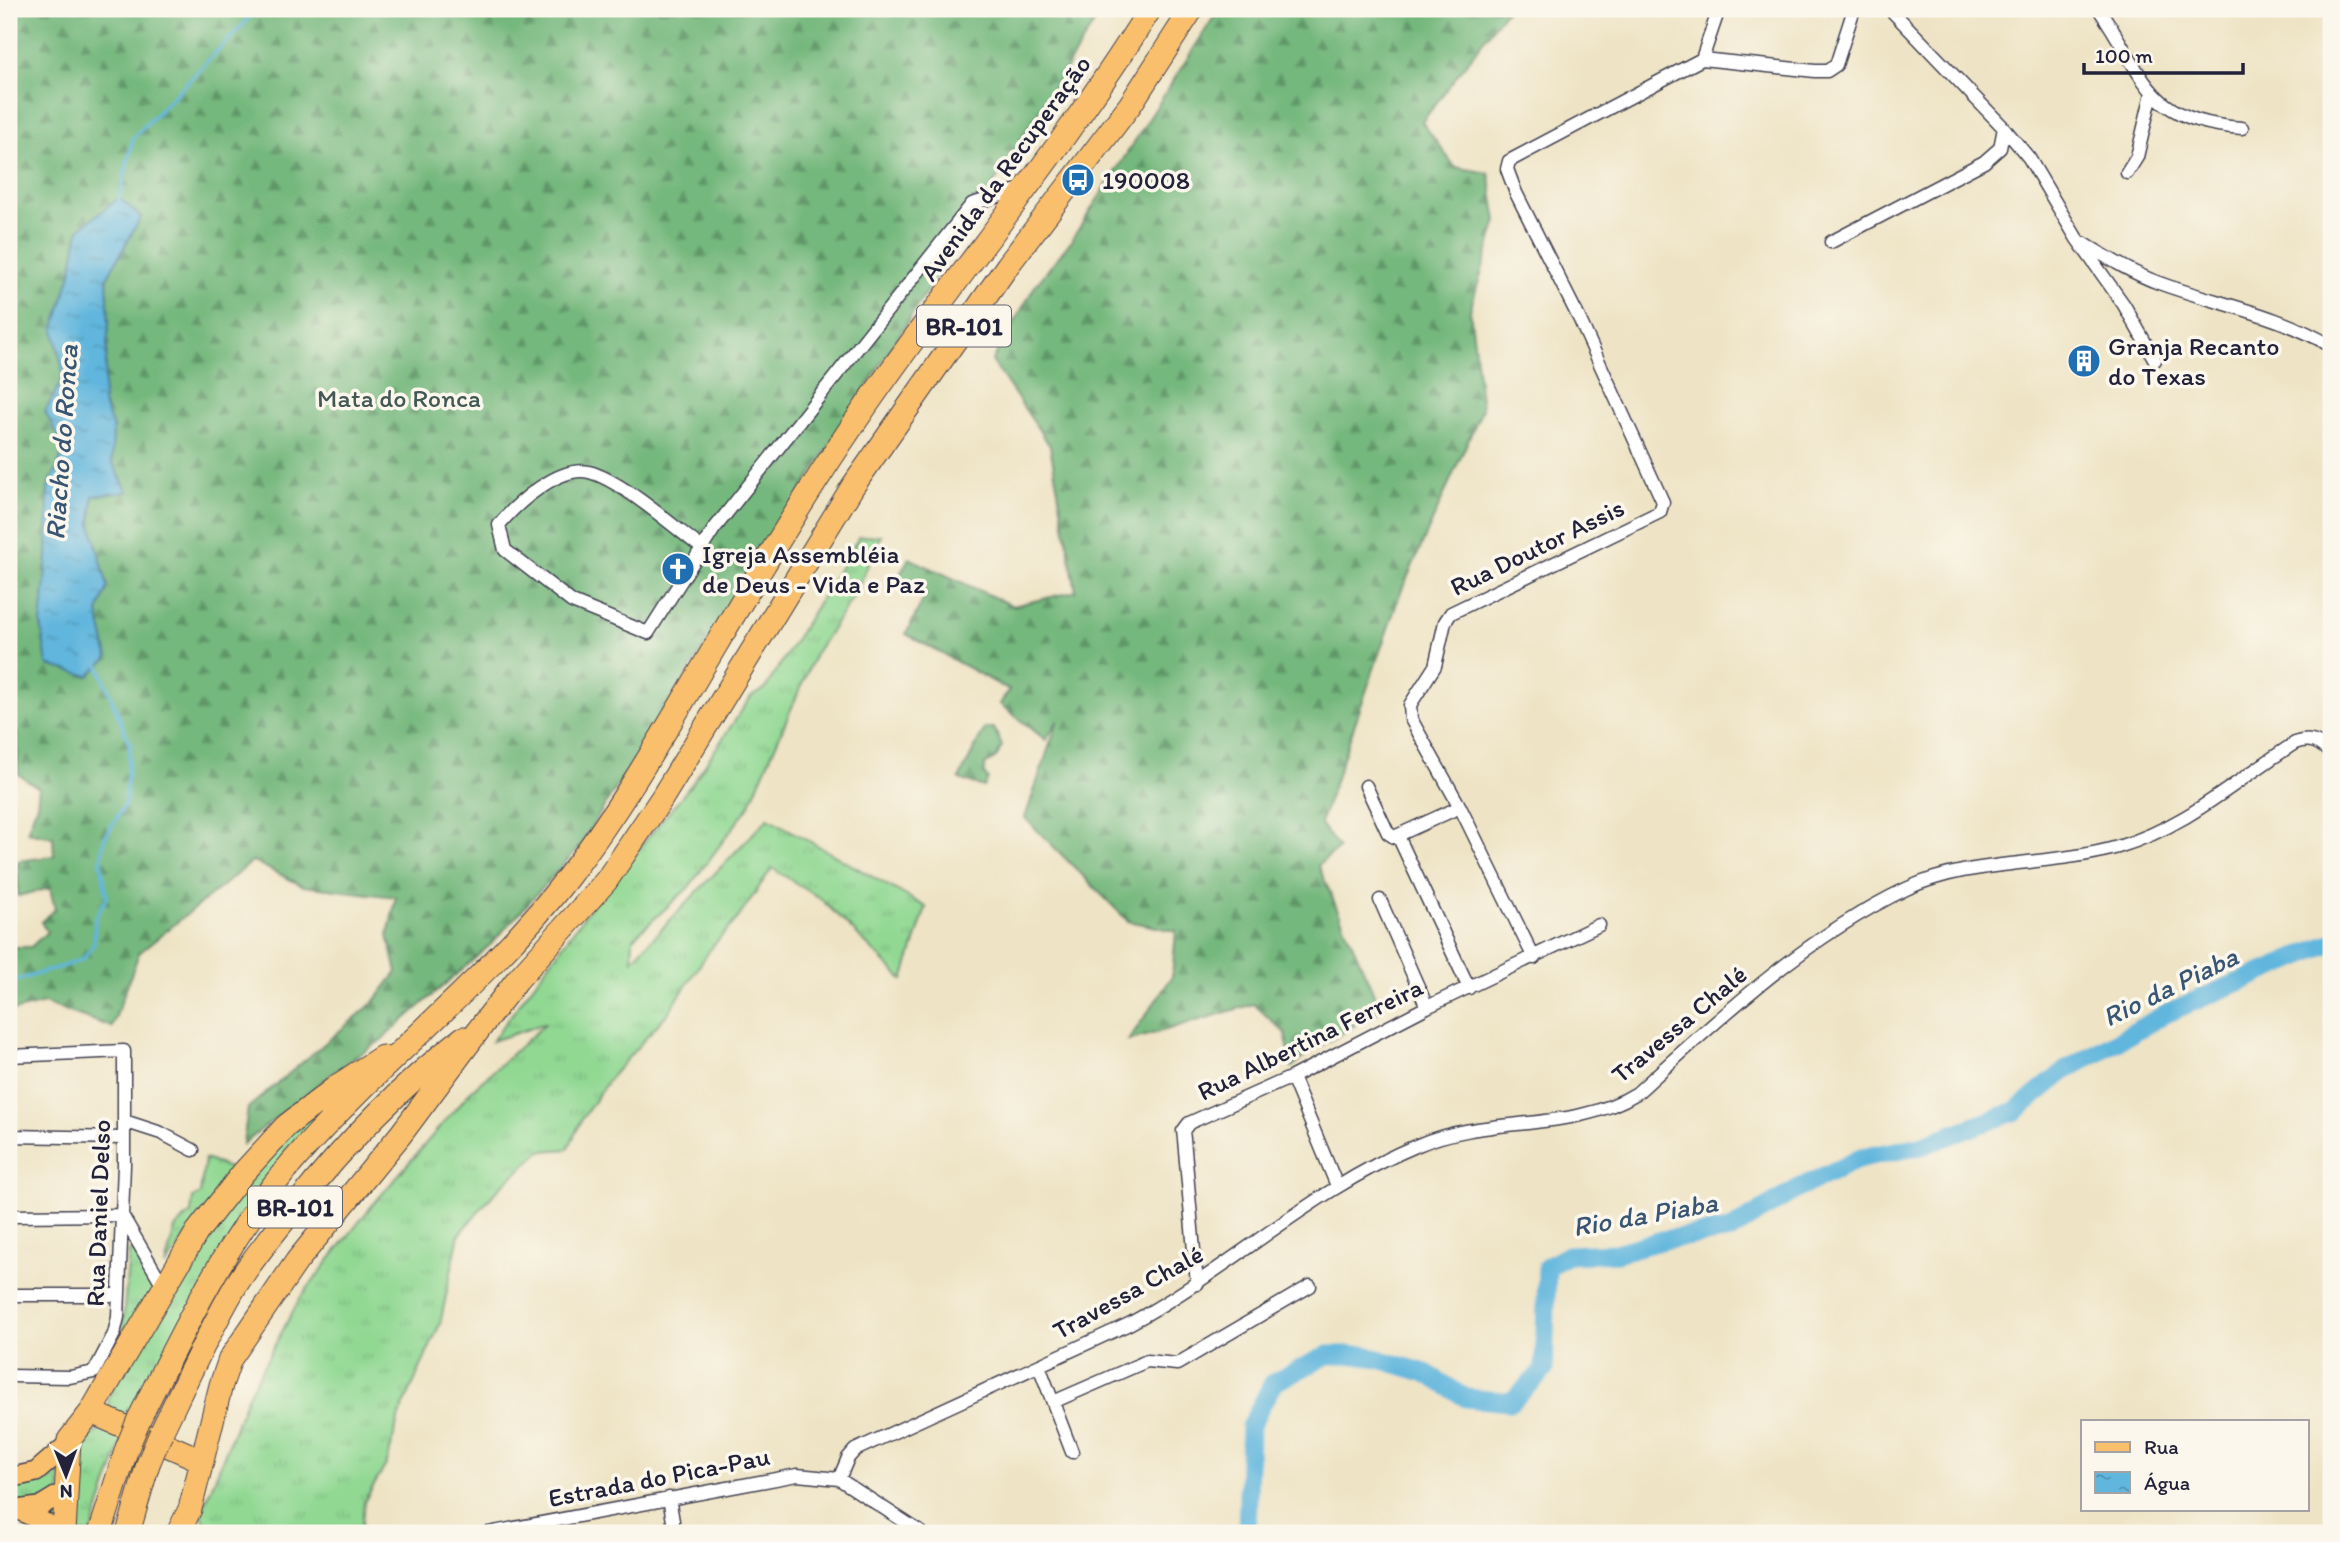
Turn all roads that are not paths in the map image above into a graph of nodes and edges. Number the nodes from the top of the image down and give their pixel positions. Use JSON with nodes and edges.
{"nodes":[{"id":1,"x":1150,"y":9,"type":"edge"},
{"id":2,"x":1192,"y":9,"type":"edge"},
{"id":3,"x":1719,"y":9,"type":"edge"},
{"id":4,"x":1854,"y":9,"type":"edge"},
{"id":5,"x":1890,"y":9,"type":"edge"},
{"id":6,"x":2099,"y":9,"type":"edge"},
{"id":7,"x":1702,"y":60,"type":"junction"},
{"id":8,"x":2152,"y":93,"type":"junction"},
{"id":9,"x":2004,"y":128,"type":"junction"},
{"id":10,"x":2242,"y":128,"type":"dead end"},
{"id":11,"x":2127,"y":173,"type":"dead end"},
{"id":12,"x":1024,"y":188,"type":"junction"},
{"id":13,"x":2077,"y":239,"type":"junction"},
{"id":14,"x":1831,"y":242,"type":"dead end"},
{"id":15,"x":2331,"y":346,"type":"edge"},
{"id":16,"x":2155,"y":360,"type":"dead end"},
{"id":17,"x":702,"y":548,"type":"junction"},
{"id":18,"x":2331,"y":754,"type":"edge"},
{"id":19,"x":1366,"y":786,"type":"dead end"},
{"id":20,"x":1460,"y":807,"type":"junction"},
{"id":21,"x":1396,"y":836,"type":"junction"},
{"id":22,"x":9,"y":863,"type":"edge"},
{"id":23,"x":9,"y":873,"type":"edge"},
{"id":24,"x":1380,"y":900,"type":"dead end"},
{"id":25,"x":1599,"y":925,"type":"dead end"},
{"id":26,"x":1534,"y":958,"type":"junction"},
{"id":27,"x":1469,"y":988,"type":"junction"},
{"id":28,"x":1427,"y":1007,"type":"junction"},
{"id":29,"x":483,"y":1024,"type":"junction"},
{"id":30,"x":415,"y":1037,"type":"junction"},
{"id":31,"x":9,"y":1056,"type":"edge"},
{"id":32,"x":1292,"y":1077,"type":"junction"},
{"id":33,"x":124,"y":1121,"type":"junction"},
{"id":34,"x":9,"y":1136,"type":"edge"},
{"id":35,"x":124,"y":1138,"type":"junction"},
{"id":36,"x":193,"y":1150,"type":"dead end"},
{"id":37,"x":1337,"y":1186,"type":"junction"},
{"id":38,"x":122,"y":1215,"type":"junction"},
{"id":39,"x":9,"y":1216,"type":"edge"},
{"id":40,"x":1197,"y":1283,"type":"junction"},
{"id":41,"x":1310,"y":1286,"type":"dead end"},
{"id":42,"x":164,"y":1287,"type":"junction"},
{"id":43,"x":9,"y":1295,"type":"edge"},
{"id":44,"x":118,"y":1295,"type":"junction"},
{"id":45,"x":1039,"y":1366,"type":"junction"},
{"id":46,"x":9,"y":1376,"type":"edge"},
{"id":47,"x":1053,"y":1402,"type":"junction"},
{"id":48,"x":91,"y":1412,"type":"junction"},
{"id":49,"x":67,"y":1445,"type":"junction"},
{"id":50,"x":1072,"y":1452,"type":"dead end"},
{"id":51,"x":201,"y":1460,"type":"junction"},
{"id":52,"x":9,"y":1478,"type":"edge"},
{"id":53,"x":839,"y":1479,"type":"junction"},
{"id":54,"x":65,"y":1491,"type":"junction"},
{"id":55,"x":669,"y":1498,"type":"junction"},
{"id":56,"x":190,"y":1509,"type":"junction"},
{"id":57,"x":15,"y":1511,"type":"edge"},
{"id":58,"x":673,"y":1521,"type":"dead end"},
{"id":59,"x":54,"y":1533,"type":"edge"},
{"id":60,"x":64,"y":1533,"type":"edge"},
{"id":61,"x":100,"y":1533,"type":"edge"},
{"id":62,"x":128,"y":1533,"type":"edge"},
{"id":63,"x":178,"y":1533,"type":"edge"},
{"id":64,"x":196,"y":1533,"type":"edge"},
{"id":65,"x":488,"y":1533,"type":"edge"},
{"id":66,"x":922,"y":1533,"type":"edge"}],
"edges":[{"from":1,"to":12,"type":"highway","name":"Avenida da Recuperação","number":"BR-101"},
{"from":2,"to":29,"type":"highway","number":"BR-101"},
{"from":3,"to":7,"type":"street"},
{"from":4,"to":7,"type":"street"},
{"from":5,"to":9,"type":"street"},
{"from":6,"to":8,"type":"street"},
{"from":7,"to":20,"type":"street","name":"Rua Doutor Assis"},
{"from":8,"to":10,"type":"street"},
{"from":8,"to":11,"type":"street"},
{"from":9,"to":13,"type":"street"},
{"from":9,"to":14,"type":"street"},
{"from":12,"to":17,"type":"street"},
{"from":12,"to":30,"type":"highway","name":"Avenida da Recuperação","number":"BR-101"},
{"from":13,"to":15,"type":"street"},
{"from":13,"to":16,"type":"street"},
{"from":17,"to":17,"type":"street"},
{"from":18,"to":37,"type":"street","name":"Travessa Chalé"},
{"from":19,"to":21,"type":"street"},
{"from":20,"to":21,"type":"street"},
{"from":20,"to":26,"type":"street"},
{"from":21,"to":27,"type":"street"},
{"from":22,"to":23,"type":"street"},
{"from":24,"to":28,"type":"street"},
{"from":25,"to":26,"type":"street","name":"Rua Albertina Ferreira"},
{"from":26,"to":27,"type":"street","name":"Rua Albertina Ferreira"},
{"from":27,"to":28,"type":"street","name":"Rua Albertina Ferreira"},
{"from":28,"to":32,"type":"street","name":"Rua Albertina Ferreira"},
{"from":29,"to":51,"type":"highway"},
{"from":29,"to":62,"type":"highway","number":"BR-101","bridge":true},
{"from":30,"to":42,"type":"highway"},
{"from":30,"to":61,"type":"highway","number":"BR-101","bridge":true},
{"from":31,"to":33,"type":"street","name":"Rua Daniel Delso"},
{"from":32,"to":37,"type":"street"},
{"from":32,"to":40,"type":"street","name":"Rua Albertina Ferreira"},
{"from":33,"to":35,"type":"street","name":"Rua Daniel Delso"},
{"from":33,"to":36,"type":"street"},
{"from":34,"to":35,"type":"street"},
{"from":35,"to":38,"type":"street","name":"Rua Daniel Delso"},
{"from":37,"to":40,"type":"street","name":"Travessa Chalé"},
{"from":38,"to":39,"type":"street"},
{"from":38,"to":42,"type":"street"},
{"from":38,"to":44,"type":"street","name":"Rua Daniel Delso"},
{"from":40,"to":45,"type":"street","name":"Travessa Chalé"},
{"from":41,"to":47,"type":"street"},
{"from":42,"to":48,"type":"highway"},
{"from":43,"to":44,"type":"street"},
{"from":44,"to":46,"type":"street","name":"Rua Daniel Delso"},
{"from":45,"to":47,"type":"street"},
{"from":45,"to":53,"type":"street","name":"Travessa Chalé"},
{"from":47,"to":50,"type":"street"},
{"from":48,"to":49,"type":"highway"},
{"from":48,"to":51,"type":"highway"},
{"from":49,"to":52,"type":"main road"},
{"from":49,"to":54,"type":"highway"},
{"from":51,"to":56,"type":"highway"},
{"from":53,"to":55,"type":"street","name":"Estrada do Pica-Pau"},
{"from":53,"to":66,"type":"street"},
{"from":54,"to":57,"type":"main road"},
{"from":54,"to":60,"type":"highway"},
{"from":55,"to":58,"type":"street"},
{"from":55,"to":65,"type":"street","name":"Estrada do Pica-Pau"},
{"from":56,"to":63,"type":"highway"},
{"from":56,"to":64,"type":"street"},
{"from":57,"to":59,"type":"main road"}]}
